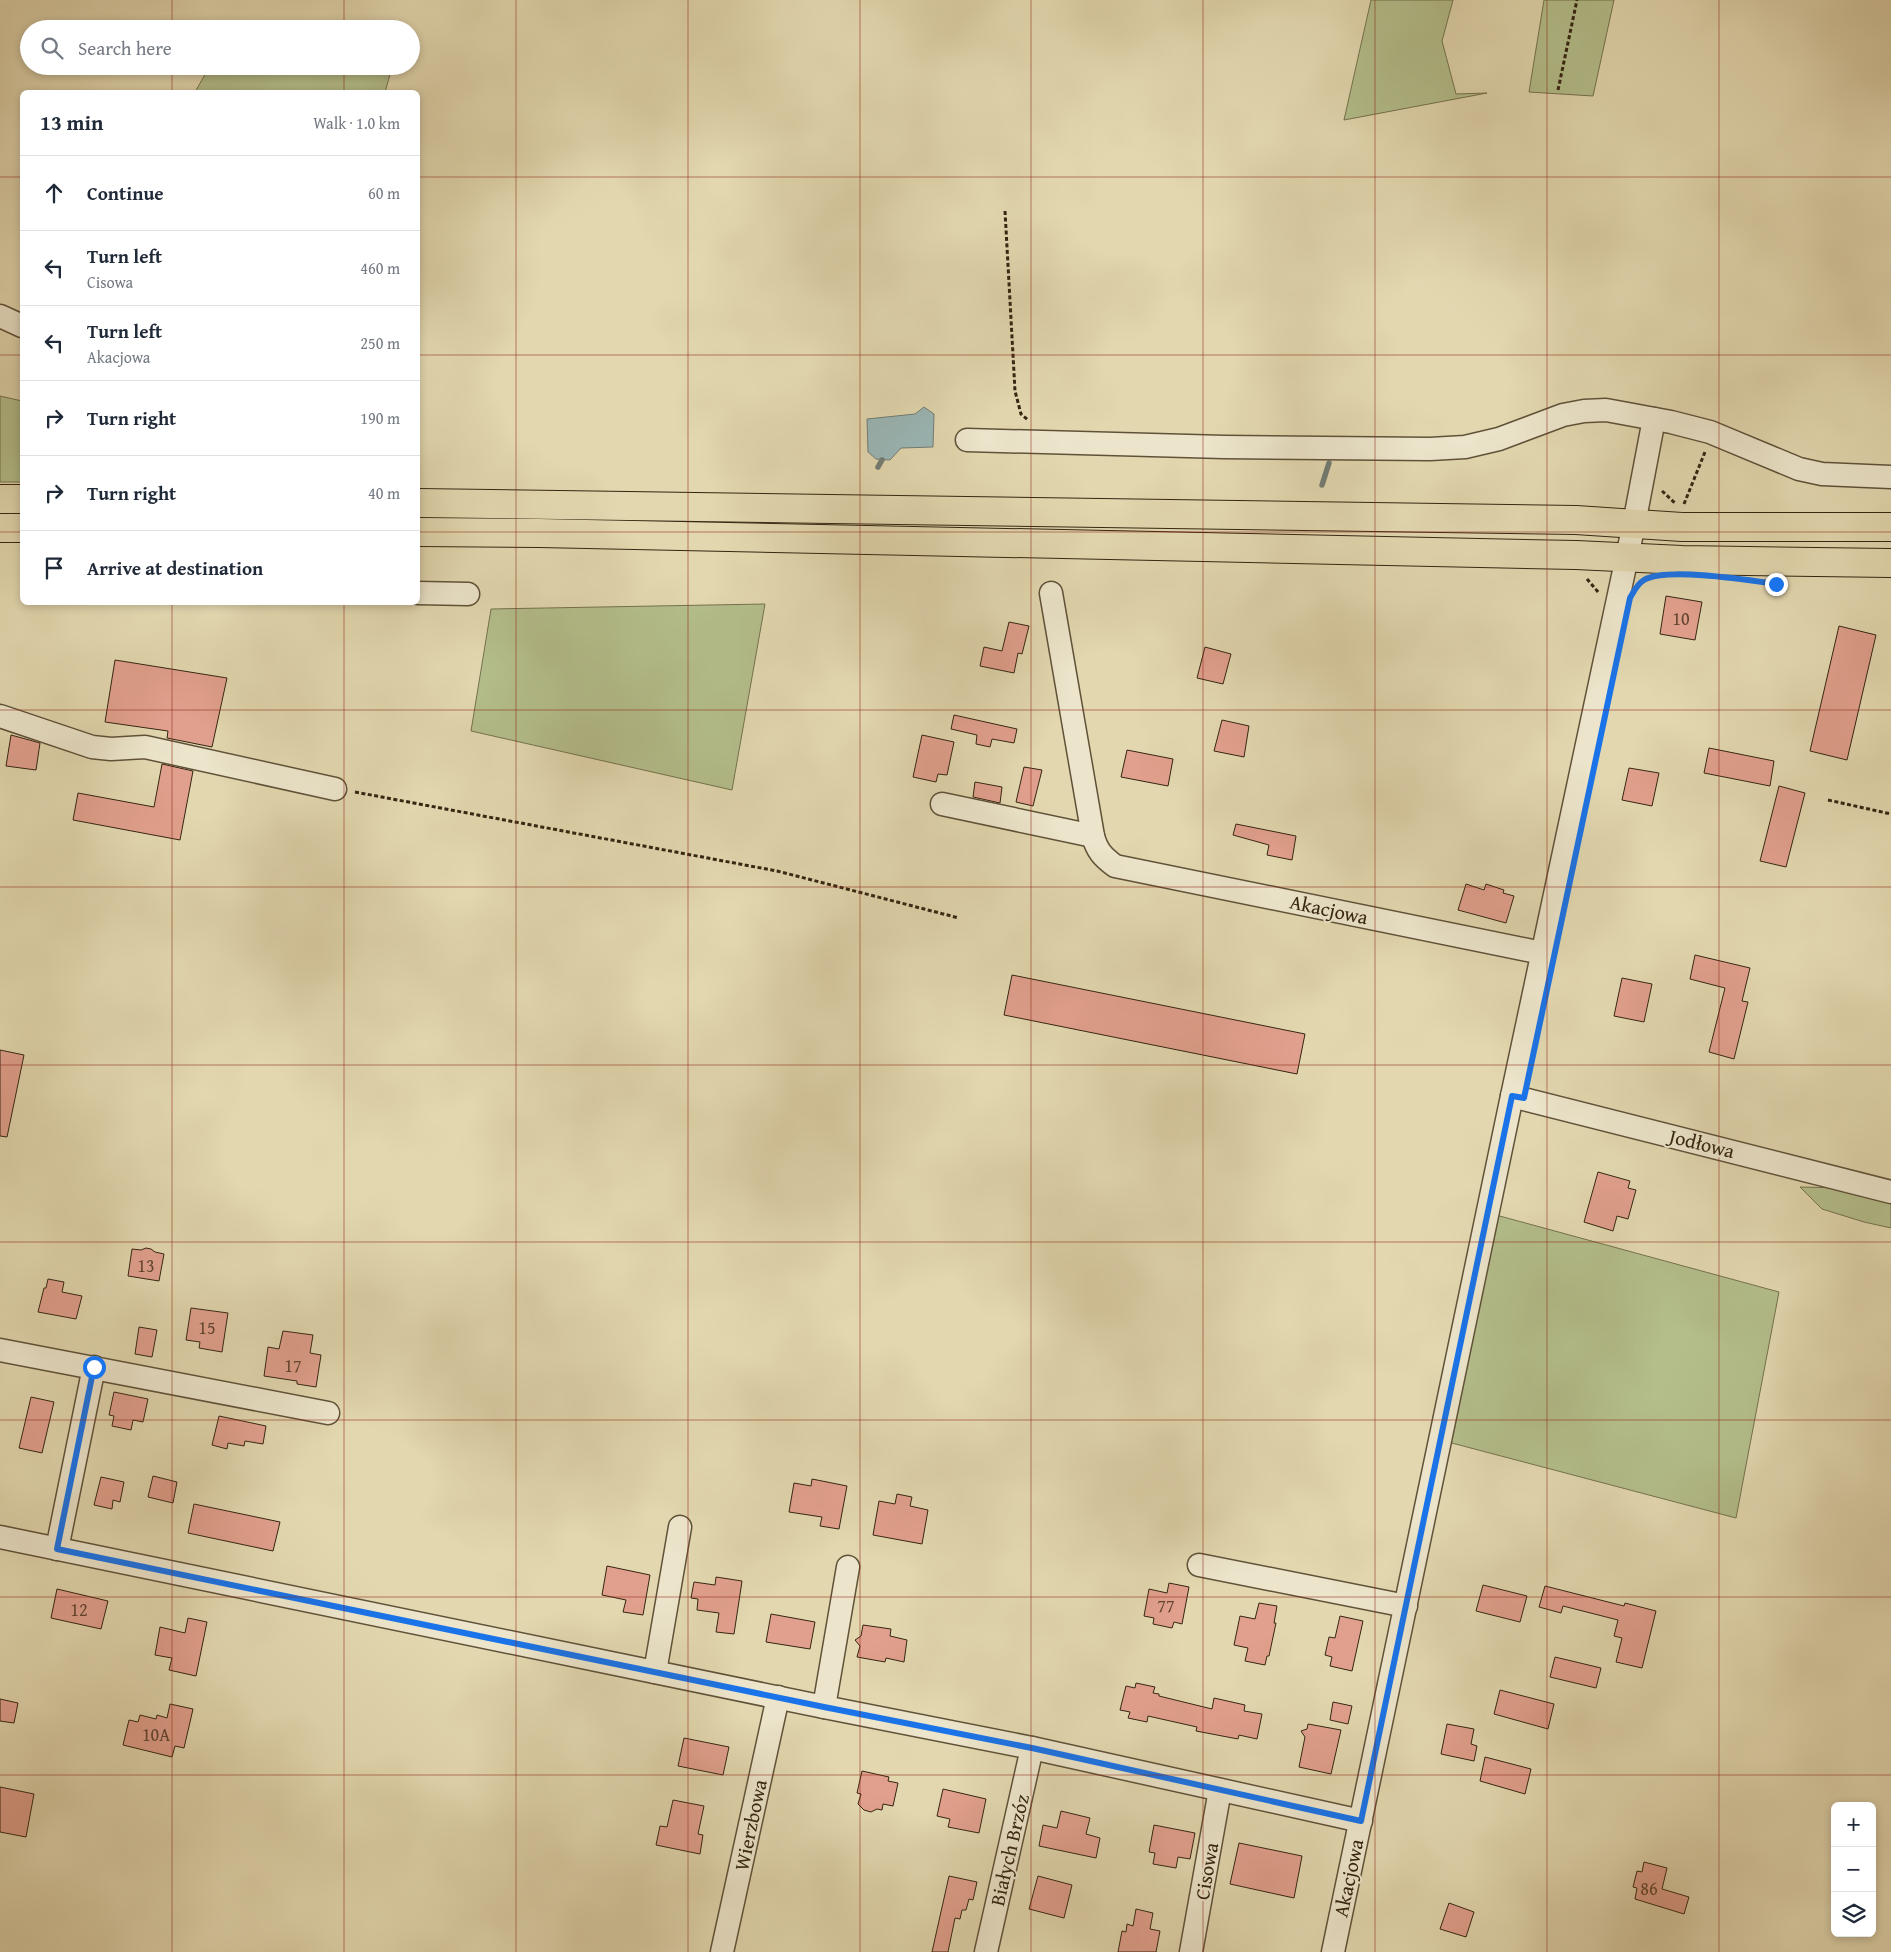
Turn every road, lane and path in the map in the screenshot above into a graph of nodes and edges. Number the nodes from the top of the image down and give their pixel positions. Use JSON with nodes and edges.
{"nodes":[{"id":1,"x":1577,"y":0,"type":"edge"},
{"id":2,"x":1558,"y":90,"type":"dead end"},
{"id":3,"x":1005,"y":211,"type":"dead end"},
{"id":4,"x":0,"y":316,"type":"edge"},
{"id":5,"x":20,"y":325,"type":"edge"},
{"id":6,"x":1654,"y":418,"type":"junction"},
{"id":7,"x":1028,"y":421,"type":"dead end"},
{"id":8,"x":1712,"y":433,"type":"junction"},
{"id":9,"x":967,"y":440,"type":"dead end"},
{"id":10,"x":1891,"y":477,"type":"edge"},
{"id":11,"x":1664,"y":492,"type":"dead end"},
{"id":12,"x":0,"y":499,"type":"edge"},
{"id":13,"x":20,"y":499,"type":"edge"},
{"id":14,"x":420,"y":503,"type":"edge"},
{"id":15,"x":1634,"y":524,"type":"junction"},
{"id":16,"x":1891,"y":527,"type":"edge"},
{"id":17,"x":0,"y":528,"type":"edge"},
{"id":18,"x":20,"y":528,"type":"edge"},
{"id":19,"x":420,"y":532,"type":"edge"},
{"id":20,"x":1627,"y":557,"type":"junction"},
{"id":21,"x":1891,"y":563,"type":"edge"},
{"id":22,"x":420,"y":593,"type":"edge"},
{"id":23,"x":1051,"y":593,"type":"dead end"},
{"id":24,"x":468,"y":594,"type":"dead end"},
{"id":25,"x":0,"y":716,"type":"edge"},
{"id":26,"x":335,"y":789,"type":"joint"},
{"id":27,"x":1828,"y":800,"type":"dead end"},
{"id":28,"x":942,"y":804,"type":"dead end"},
{"id":29,"x":1891,"y":814,"type":"edge"},
{"id":30,"x":1093,"y":836,"type":"junction"},
{"id":31,"x":959,"y":918,"type":"dead end"},
{"id":32,"x":1542,"y":953,"type":"junction"},
{"id":33,"x":1512,"y":1096,"type":"junction"},
{"id":34,"x":1891,"y":1192,"type":"edge"},
{"id":35,"x":0,"y":1350,"type":"edge"},
{"id":36,"x":94,"y":1367,"type":"junction"},
{"id":37,"x":328,"y":1413,"type":"dead end"},
{"id":38,"x":680,"y":1527,"type":"dead end"},
{"id":39,"x":0,"y":1537,"type":"edge"},
{"id":40,"x":57,"y":1549,"type":"junction"},
{"id":41,"x":1199,"y":1565,"type":"dead end"},
{"id":42,"x":848,"y":1567,"type":"dead end"},
{"id":43,"x":1406,"y":1606,"type":"junction"},
{"id":44,"x":656,"y":1672,"type":"junction"},
{"id":45,"x":778,"y":1697,"type":"junction"},
{"id":46,"x":824,"y":1707,"type":"junction"},
{"id":47,"x":1032,"y":1748,"type":"junction"},
{"id":48,"x":1220,"y":1790,"type":"junction"},
{"id":49,"x":1361,"y":1821,"type":"junction"},
{"id":50,"x":722,"y":1952,"type":"edge"},
{"id":51,"x":986,"y":1952,"type":"edge"},
{"id":52,"x":1191,"y":1952,"type":"edge"},
{"id":53,"x":1333,"y":1952,"type":"edge"}],
"edges":[{"from":1,"to":2,"type":"path"},
{"from":3,"to":7,"type":"path"},
{"from":4,"to":5,"type":"street"},
{"from":6,"to":8,"type":"street"},
{"from":6,"to":9,"type":"street"},
{"from":6,"to":15,"type":"street","name":"Akacjowa"},
{"from":8,"to":10,"type":"street"},
{"from":8,"to":11,"type":"path"},
{"from":12,"to":13,"type":"main road"},
{"from":14,"to":15,"type":"main road"},
{"from":15,"to":16,"type":"main road"},
{"from":15,"to":20,"type":"street","name":"Akacjowa"},
{"from":17,"to":18,"type":"main road"},
{"from":19,"to":20,"type":"main road"},
{"from":20,"to":21,"type":"main road"},
{"from":20,"to":32,"type":"street","name":"Akacjowa"},
{"from":22,"to":24,"type":"street"},
{"from":23,"to":30,"type":"street"},
{"from":25,"to":26,"type":"street"},
{"from":26,"to":31,"type":"path"},
{"from":27,"to":29,"type":"path"},
{"from":28,"to":30,"type":"street"},
{"from":30,"to":32,"type":"street","name":"Akacjowa"},
{"from":32,"to":33,"type":"street","name":"Akacjowa"},
{"from":33,"to":34,"type":"street","name":"Jodłowa"},
{"from":33,"to":43,"type":"street","name":"Akacjowa"},
{"from":35,"to":36,"type":"street"},
{"from":36,"to":37,"type":"street"},
{"from":36,"to":40,"type":"street"},
{"from":38,"to":44,"type":"street"},
{"from":39,"to":40,"type":"street"},
{"from":40,"to":44,"type":"street"},
{"from":41,"to":43,"type":"street"},
{"from":42,"to":46,"type":"street"},
{"from":43,"to":49,"type":"street","name":"Akacjowa"},
{"from":44,"to":45,"type":"street"},
{"from":45,"to":46,"type":"street"},
{"from":45,"to":50,"type":"street","name":"Wierzbowa"},
{"from":46,"to":47,"type":"street"},
{"from":47,"to":48,"type":"street"},
{"from":47,"to":51,"type":"street","name":"Białych Brzóz"},
{"from":48,"to":49,"type":"street"},
{"from":48,"to":52,"type":"street","name":"Cisowa"},
{"from":49,"to":53,"type":"street","name":"Akacjowa"}]}
